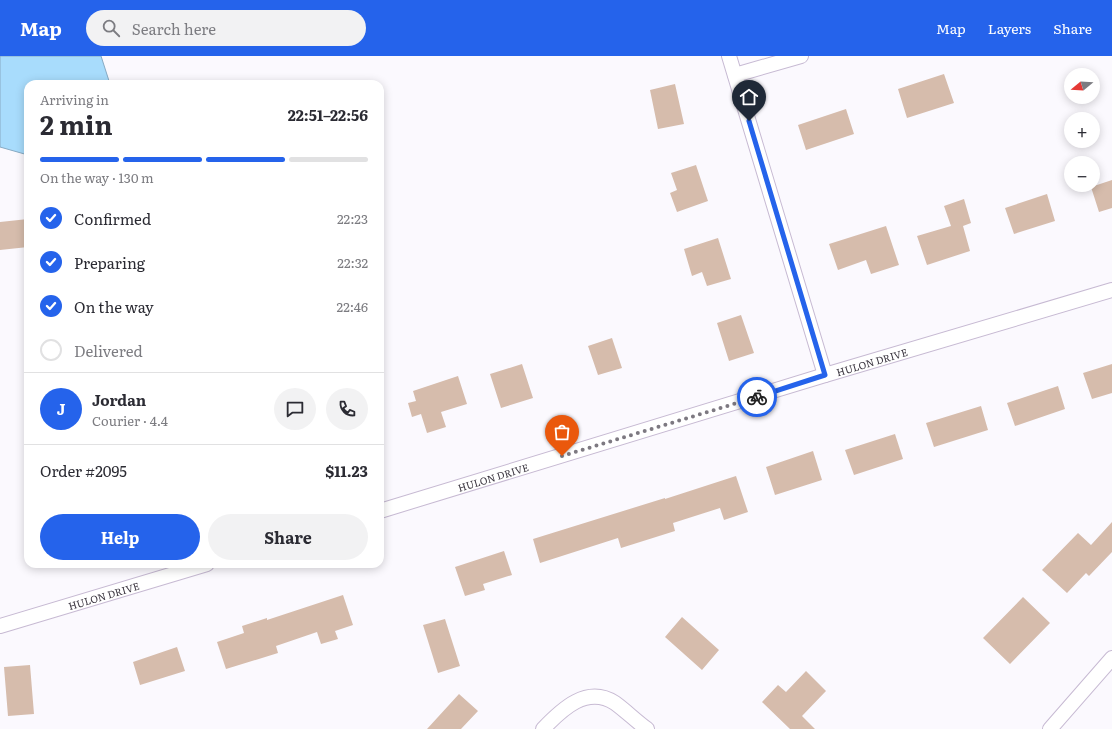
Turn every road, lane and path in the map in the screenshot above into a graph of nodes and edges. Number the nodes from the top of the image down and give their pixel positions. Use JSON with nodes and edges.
{"nodes":[{"id":1,"x":729,"y":56,"type":"edge"},
{"id":2,"x":801,"y":56,"type":"edge"},
{"id":3,"x":735,"y":75,"type":"junction"},
{"id":4,"x":1112,"y":290,"type":"edge"},
{"id":5,"x":825,"y":375,"type":"junction"},
{"id":6,"x":384,"y":510,"type":"edge"},
{"id":7,"x":194,"y":568,"type":"edge"},
{"id":8,"x":0,"y":626,"type":"edge"},
{"id":9,"x":1112,"y":658,"type":"edge"},
{"id":10,"x":544,"y":729,"type":"edge"},
{"id":11,"x":647,"y":729,"type":"edge"},
{"id":12,"x":1050,"y":729,"type":"edge"}],
"edges":[{"from":1,"to":3,"type":"street"},
{"from":2,"to":3,"type":"street"},
{"from":3,"to":5,"type":"street"},
{"from":4,"to":5,"type":"street","name":"HULON DRIVE"},
{"from":5,"to":6,"type":"street","name":"HULON DRIVE"},
{"from":7,"to":8,"type":"street","name":"HULON DRIVE"},
{"from":9,"to":12,"type":"street"},
{"from":10,"to":11,"type":"street"}]}
